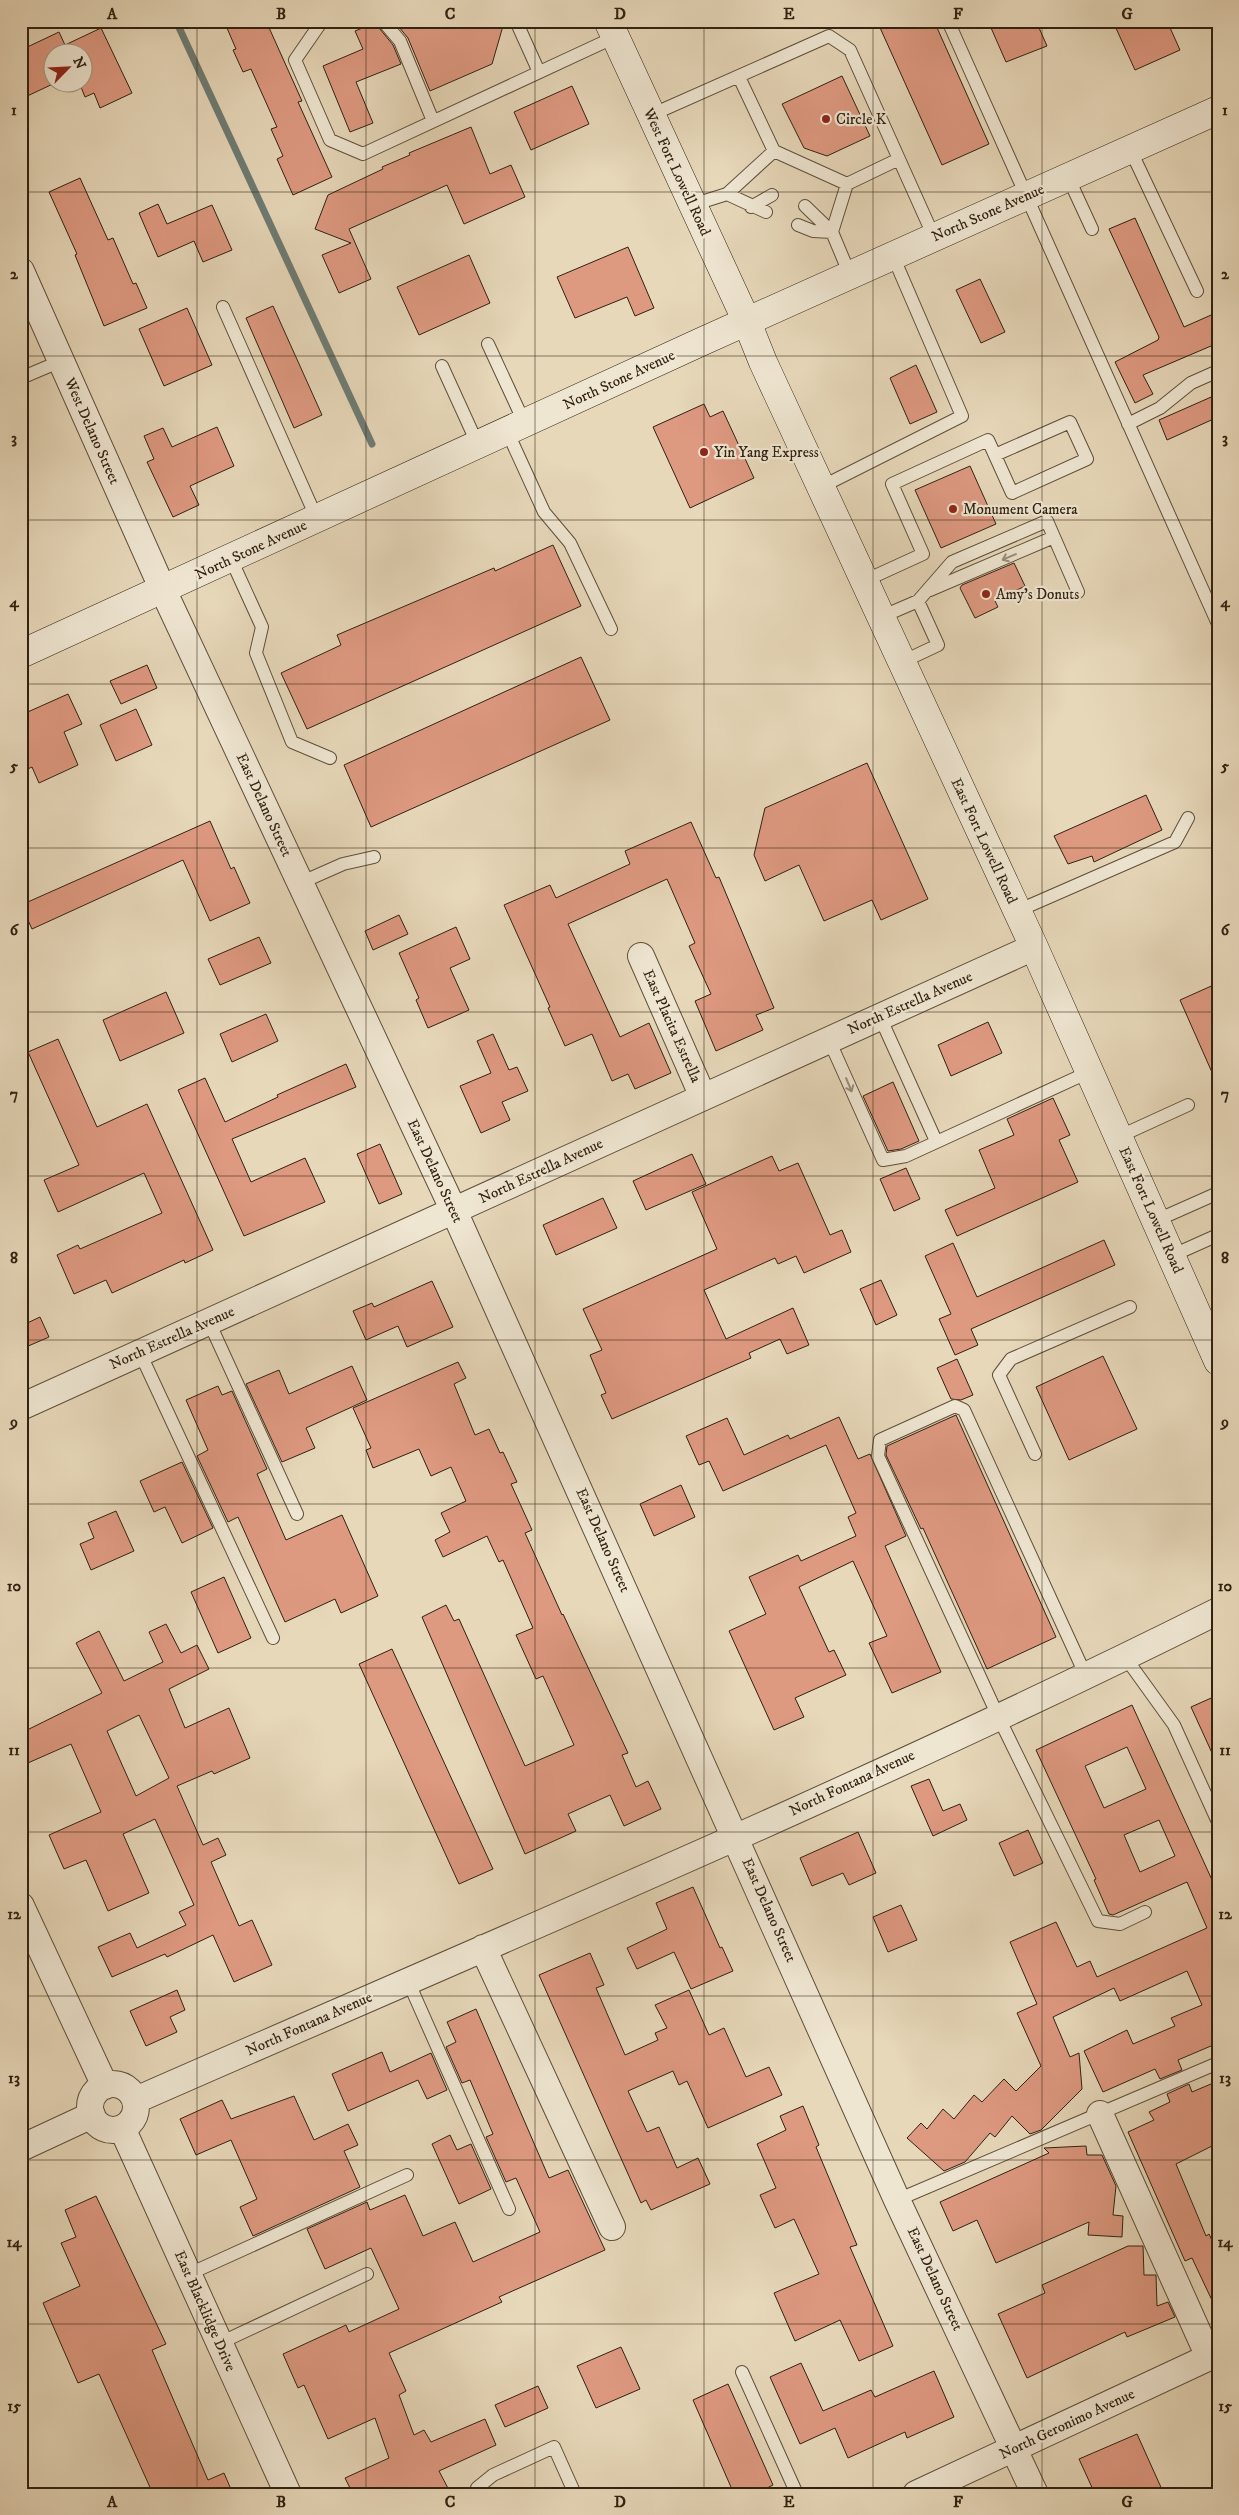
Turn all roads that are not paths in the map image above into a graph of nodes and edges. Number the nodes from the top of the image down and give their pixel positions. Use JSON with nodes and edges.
{"nodes":[{"id":1,"x":322,"y":21,"type":"edge"},
{"id":2,"x":383,"y":21,"type":"edge"},
{"id":3,"x":516,"y":21,"type":"edge"},
{"id":4,"x":948,"y":21,"type":"edge"},
{"id":5,"x":611,"y":29,"type":"edge"},
{"id":6,"x":539,"y":72,"type":"junction"},
{"id":7,"x":739,"y":76,"type":"junction"},
{"id":8,"x":1218,"y":110,"type":"edge"},
{"id":9,"x":651,"y":115,"type":"junction"},
{"id":10,"x":433,"y":121,"type":"junction"},
{"id":11,"x":1130,"y":149,"type":"junction"},
{"id":12,"x":774,"y":151,"type":"junction"},
{"id":13,"x":899,"y":159,"type":"junction"},
{"id":14,"x":1068,"y":177,"type":"junction"},
{"id":15,"x":847,"y":184,"type":"junction"},
{"id":16,"x":727,"y":194,"type":"junction"},
{"id":17,"x":772,"y":195,"type":"dead end"},
{"id":18,"x":1026,"y":196,"type":"junction"},
{"id":19,"x":692,"y":205,"type":"junction"},
{"id":20,"x":805,"y":206,"type":"dead end"},
{"id":21,"x":751,"y":207,"type":"junction"},
{"id":22,"x":766,"y":212,"type":"dead end"},
{"id":23,"x":798,"y":225,"type":"dead end"},
{"id":24,"x":1092,"y":229,"type":"dead end"},
{"id":25,"x":832,"y":232,"type":"junction"},
{"id":26,"x":934,"y":237,"type":"junction"},
{"id":27,"x":893,"y":256,"type":"junction"},
{"id":28,"x":21,"y":271,"type":"edge"},
{"id":29,"x":850,"y":275,"type":"junction"},
{"id":30,"x":1197,"y":291,"type":"dead end"},
{"id":31,"x":223,"y":306,"type":"dead end"},
{"id":32,"x":746,"y":322,"type":"junction"},
{"id":33,"x":488,"y":344,"type":"dead end"},
{"id":34,"x":61,"y":361,"type":"junction"},
{"id":35,"x":442,"y":366,"type":"dead end"},
{"id":36,"x":1218,"y":371,"type":"edge"},
{"id":37,"x":21,"y":378,"type":"edge"},
{"id":38,"x":1128,"y":424,"type":"junction"},
{"id":39,"x":516,"y":428,"type":"junction"},
{"id":40,"x":478,"y":445,"type":"junction"},
{"id":41,"x":995,"y":455,"type":"junction"},
{"id":42,"x":820,"y":487,"type":"junction"},
{"id":43,"x":317,"y":519,"type":"junction"},
{"id":44,"x":1054,"y":537,"type":"junction"},
{"id":45,"x":231,"y":559,"type":"junction"},
{"id":46,"x":864,"y":581,"type":"junction"},
{"id":47,"x":163,"y":590,"type":"junction"},
{"id":48,"x":1078,"y":592,"type":"dead end"},
{"id":49,"x":922,"y":596,"type":"junction"},
{"id":50,"x":881,"y":617,"type":"junction"},
{"id":51,"x":1218,"y":624,"type":"edge"},
{"id":52,"x":610,"y":629,"type":"dead end"},
{"id":53,"x":21,"y":654,"type":"edge"},
{"id":54,"x":902,"y":662,"type":"junction"},
{"id":55,"x":330,"y":758,"type":"dead end"},
{"id":56,"x":1188,"y":818,"type":"dead end"},
{"id":57,"x":374,"y":857,"type":"dead end"},
{"id":58,"x":300,"y":883,"type":"junction"},
{"id":59,"x":1017,"y":911,"type":"junction"},
{"id":60,"x":1034,"y":947,"type":"junction"},
{"id":61,"x":641,"y":956,"type":"dead end"},
{"id":62,"x":880,"y":1017,"type":"junction"},
{"id":63,"x":829,"y":1040,"type":"junction"},
{"id":64,"x":1089,"y":1072,"type":"junction"},
{"id":65,"x":703,"y":1097,"type":"junction"},
{"id":66,"x":1188,"y":1105,"type":"dead end"},
{"id":67,"x":1118,"y":1137,"type":"junction"},
{"id":68,"x":936,"y":1141,"type":"junction"},
{"id":69,"x":1218,"y":1193,"type":"edge"},
{"id":70,"x":454,"y":1211,"type":"junction"},
{"id":71,"x":1155,"y":1221,"type":"junction"},
{"id":72,"x":1218,"y":1235,"type":"edge"},
{"id":73,"x":1171,"y":1256,"type":"junction"},
{"id":74,"x":1130,"y":1307,"type":"dead end"},
{"id":75,"x":209,"y":1322,"type":"junction"},
{"id":76,"x":140,"y":1353,"type":"junction"},
{"id":77,"x":1217,"y":1357,"type":"edge"},
{"id":78,"x":21,"y":1407,"type":"edge"},
{"id":79,"x":1034,"y":1454,"type":"dead end"},
{"id":80,"x":297,"y":1514,"type":"dead end"},
{"id":81,"x":1218,"y":1611,"type":"edge"},
{"id":82,"x":273,"y":1638,"type":"dead end"},
{"id":83,"x":1125,"y":1657,"type":"junction"},
{"id":84,"x":1086,"y":1676,"type":"junction"},
{"id":85,"x":998,"y":1716,"type":"junction"},
{"id":86,"x":1218,"y":1822,"type":"edge"},
{"id":87,"x":736,"y":1836,"type":"junction"},
{"id":88,"x":21,"y":1906,"type":"edge"},
{"id":89,"x":1144,"y":1912,"type":"dead end"},
{"id":90,"x":482,"y":1948,"type":"junction"},
{"id":91,"x":408,"y":1981,"type":"junction"},
{"id":92,"x":1218,"y":2063,"type":"edge"},
{"id":93,"x":105,"y":2086,"type":"junction"},
{"id":94,"x":136,"y":2100,"type":"junction"},
{"id":95,"x":1100,"y":2114,"type":"junction"},
{"id":96,"x":92,"y":2115,"type":"junction"},
{"id":97,"x":122,"y":2128,"type":"junction"},
{"id":98,"x":21,"y":2148,"type":"edge"},
{"id":99,"x":406,"y":2175,"type":"dead end"},
{"id":100,"x":897,"y":2200,"type":"junction"},
{"id":101,"x":509,"y":2209,"type":"dead end"},
{"id":102,"x":612,"y":2227,"type":"dead end"},
{"id":103,"x":188,"y":2274,"type":"junction"},
{"id":104,"x":367,"y":2274,"type":"dead end"},
{"id":105,"x":220,"y":2343,"type":"junction"},
{"id":106,"x":1213,"y":2355,"type":"edge"},
{"id":107,"x":742,"y":2372,"type":"dead end"},
{"id":108,"x":1015,"y":2449,"type":"junction"},
{"id":109,"x":288,"y":2494,"type":"edge"},
{"id":110,"x":478,"y":2494,"type":"edge"},
{"id":111,"x":575,"y":2494,"type":"edge"},
{"id":112,"x":796,"y":2494,"type":"edge"},
{"id":113,"x":916,"y":2494,"type":"edge"},
{"id":114,"x":1035,"y":2494,"type":"edge"}],
"edges":[{"from":1,"to":10,"type":"lane"},
{"from":2,"to":10,"type":"lane"},
{"from":3,"to":6,"type":"lane"},
{"from":4,"to":18,"type":"lane"},
{"from":5,"to":6,"type":"lane"},
{"from":5,"to":9,"type":"main road","name":"West Fort Lowell Road"},
{"from":6,"to":10,"type":"lane"},
{"from":7,"to":9,"type":"lane"},
{"from":7,"to":12,"type":"lane"},
{"from":7,"to":13,"type":"lane"},
{"from":8,"to":11,"type":"main road","name":"North Stone Avenue"},
{"from":9,"to":19,"type":"main road","name":"West Fort Lowell Road"},
{"from":11,"to":14,"type":"main road","name":"North Stone Avenue"},
{"from":11,"to":30,"type":"lane"},
{"from":12,"to":15,"type":"lane"},
{"from":12,"to":16,"type":"lane"},
{"from":13,"to":15,"type":"lane"},
{"from":13,"to":26,"type":"lane"},
{"from":14,"to":18,"type":"main road","name":"North Stone Avenue"},
{"from":14,"to":24,"type":"lane"},
{"from":15,"to":25,"type":"lane"},
{"from":16,"to":19,"type":"lane"},
{"from":16,"to":21,"type":"lane"},
{"from":17,"to":21,"type":"lane"},
{"from":18,"to":26,"type":"main road","name":"North Stone Avenue"},
{"from":18,"to":38,"type":"lane"},
{"from":19,"to":32,"type":"main road","name":"West Fort Lowell Road"},
{"from":20,"to":25,"type":"lane"},
{"from":21,"to":22,"type":"lane"},
{"from":23,"to":25,"type":"lane"},
{"from":25,"to":29,"type":"lane"},
{"from":26,"to":27,"type":"main road","name":"North Stone Avenue"},
{"from":27,"to":29,"type":"main road","name":"North Stone Avenue"},
{"from":27,"to":42,"type":"lane"},
{"from":28,"to":34,"type":"street","name":"West Delano Street"},
{"from":29,"to":32,"type":"main road","name":"North Stone Avenue"},
{"from":31,"to":43,"type":"lane"},
{"from":32,"to":39,"type":"main road","name":"North Stone Avenue"},
{"from":32,"to":42,"type":"main road","name":"East Fort Lowell Road"},
{"from":33,"to":39,"type":"lane"},
{"from":34,"to":37,"type":"lane"},
{"from":34,"to":47,"type":"street","name":"West Delano Street"},
{"from":35,"to":40,"type":"lane"},
{"from":36,"to":38,"type":"lane"},
{"from":38,"to":51,"type":"lane"},
{"from":39,"to":40,"type":"main road","name":"North Stone Avenue"},
{"from":39,"to":52,"type":"lane"},
{"from":40,"to":43,"type":"main road","name":"North Stone Avenue"},
{"from":41,"to":41,"type":"lane"},
{"from":41,"to":46,"type":"lane"},
{"from":42,"to":46,"type":"main road","name":"East Fort Lowell Road"},
{"from":43,"to":45,"type":"main road","name":"North Stone Avenue"},
{"from":44,"to":48,"type":"lane"},
{"from":44,"to":49,"type":"lane","one_way":true},
{"from":44,"to":49,"type":"lane"},
{"from":45,"to":47,"type":"main road","name":"North Stone Avenue"},
{"from":45,"to":55,"type":"lane"},
{"from":46,"to":50,"type":"main road","name":"East Fort Lowell Road"},
{"from":47,"to":53,"type":"main road","name":"North Stone Avenue"},
{"from":47,"to":58,"type":"street","name":"East Delano Street"},
{"from":49,"to":50,"type":"lane"},
{"from":49,"to":54,"type":"lane"},
{"from":50,"to":54,"type":"main road","name":"East Fort Lowell Road"},
{"from":54,"to":59,"type":"main road","name":"East Fort Lowell Road"},
{"from":56,"to":59,"type":"lane"},
{"from":57,"to":58,"type":"lane"},
{"from":58,"to":70,"type":"street","name":"East Delano Street"},
{"from":59,"to":60,"type":"main road","name":"East Fort Lowell Road"},
{"from":60,"to":62,"type":"street","name":"North Estrella Avenue"},
{"from":60,"to":64,"type":"main road","name":"East Fort Lowell Road"},
{"from":61,"to":65,"type":"street","name":"East Placita Estrella"},
{"from":62,"to":63,"type":"street","name":"North Estrella Avenue"},
{"from":62,"to":68,"type":"lane"},
{"from":63,"to":65,"type":"street","name":"North Estrella Avenue"},
{"from":63,"to":68,"type":"lane","one_way":true},
{"from":64,"to":67,"type":"main road","name":"East Fort Lowell Road"},
{"from":64,"to":68,"type":"lane"},
{"from":65,"to":70,"type":"street","name":"North Estrella Avenue"},
{"from":66,"to":67,"type":"lane"},
{"from":67,"to":71,"type":"main road","name":"East Fort Lowell Road"},
{"from":69,"to":71,"type":"lane"},
{"from":70,"to":75,"type":"street","name":"North Estrella Avenue"},
{"from":70,"to":87,"type":"street","name":"East Delano Street"},
{"from":71,"to":73,"type":"main road","name":"East Fort Lowell Road"},
{"from":72,"to":73,"type":"lane"},
{"from":73,"to":77,"type":"main road","name":"East Fort Lowell Road"},
{"from":74,"to":79,"type":"lane"},
{"from":75,"to":76,"type":"street","name":"North Estrella Avenue"},
{"from":75,"to":80,"type":"lane"},
{"from":76,"to":78,"type":"street","name":"North Estrella Avenue"},
{"from":76,"to":82,"type":"lane"},
{"from":81,"to":83,"type":"street","name":"North Fontana Avenue"},
{"from":83,"to":84,"type":"street","name":"North Fontana Avenue"},
{"from":83,"to":86,"type":"lane"},
{"from":84,"to":85,"type":"street","name":"North Fontana Avenue"},
{"from":84,"to":85,"type":"lane"},
{"from":85,"to":87,"type":"street","name":"North Fontana Avenue"},
{"from":85,"to":89,"type":"lane"},
{"from":87,"to":90,"type":"street","name":"North Fontana Avenue"},
{"from":87,"to":100,"type":"street","name":"East Delano Street"},
{"from":88,"to":93,"type":"street"},
{"from":90,"to":91,"type":"street","name":"North Fontana Avenue"},
{"from":90,"to":102,"type":"street"},
{"from":91,"to":94,"type":"street","name":"North Fontana Avenue"},
{"from":91,"to":101,"type":"lane"},
{"from":92,"to":95,"type":"lane"},
{"from":93,"to":94,"type":"street"},
{"from":93,"to":96,"type":"street"},
{"from":94,"to":97,"type":"street"},
{"from":95,"to":100,"type":"lane"},
{"from":95,"to":106,"type":"street"},
{"from":96,"to":97,"type":"street"},
{"from":96,"to":98,"type":"street"},
{"from":97,"to":103,"type":"street","name":"East Blacklidge Drive"},
{"from":99,"to":103,"type":"lane"},
{"from":100,"to":108,"type":"street","name":"East Delano Street"},
{"from":103,"to":105,"type":"street","name":"East Blacklidge Drive"},
{"from":104,"to":105,"type":"lane"},
{"from":105,"to":109,"type":"street","name":"East Blacklidge Drive"},
{"from":106,"to":108,"type":"street","name":"North Geronimo Avenue"},
{"from":107,"to":112,"type":"lane"},
{"from":108,"to":113,"type":"street","name":"North Geronimo Avenue"},
{"from":108,"to":114,"type":"street","name":"East Delano Street"},
{"from":110,"to":111,"type":"lane"}]}
